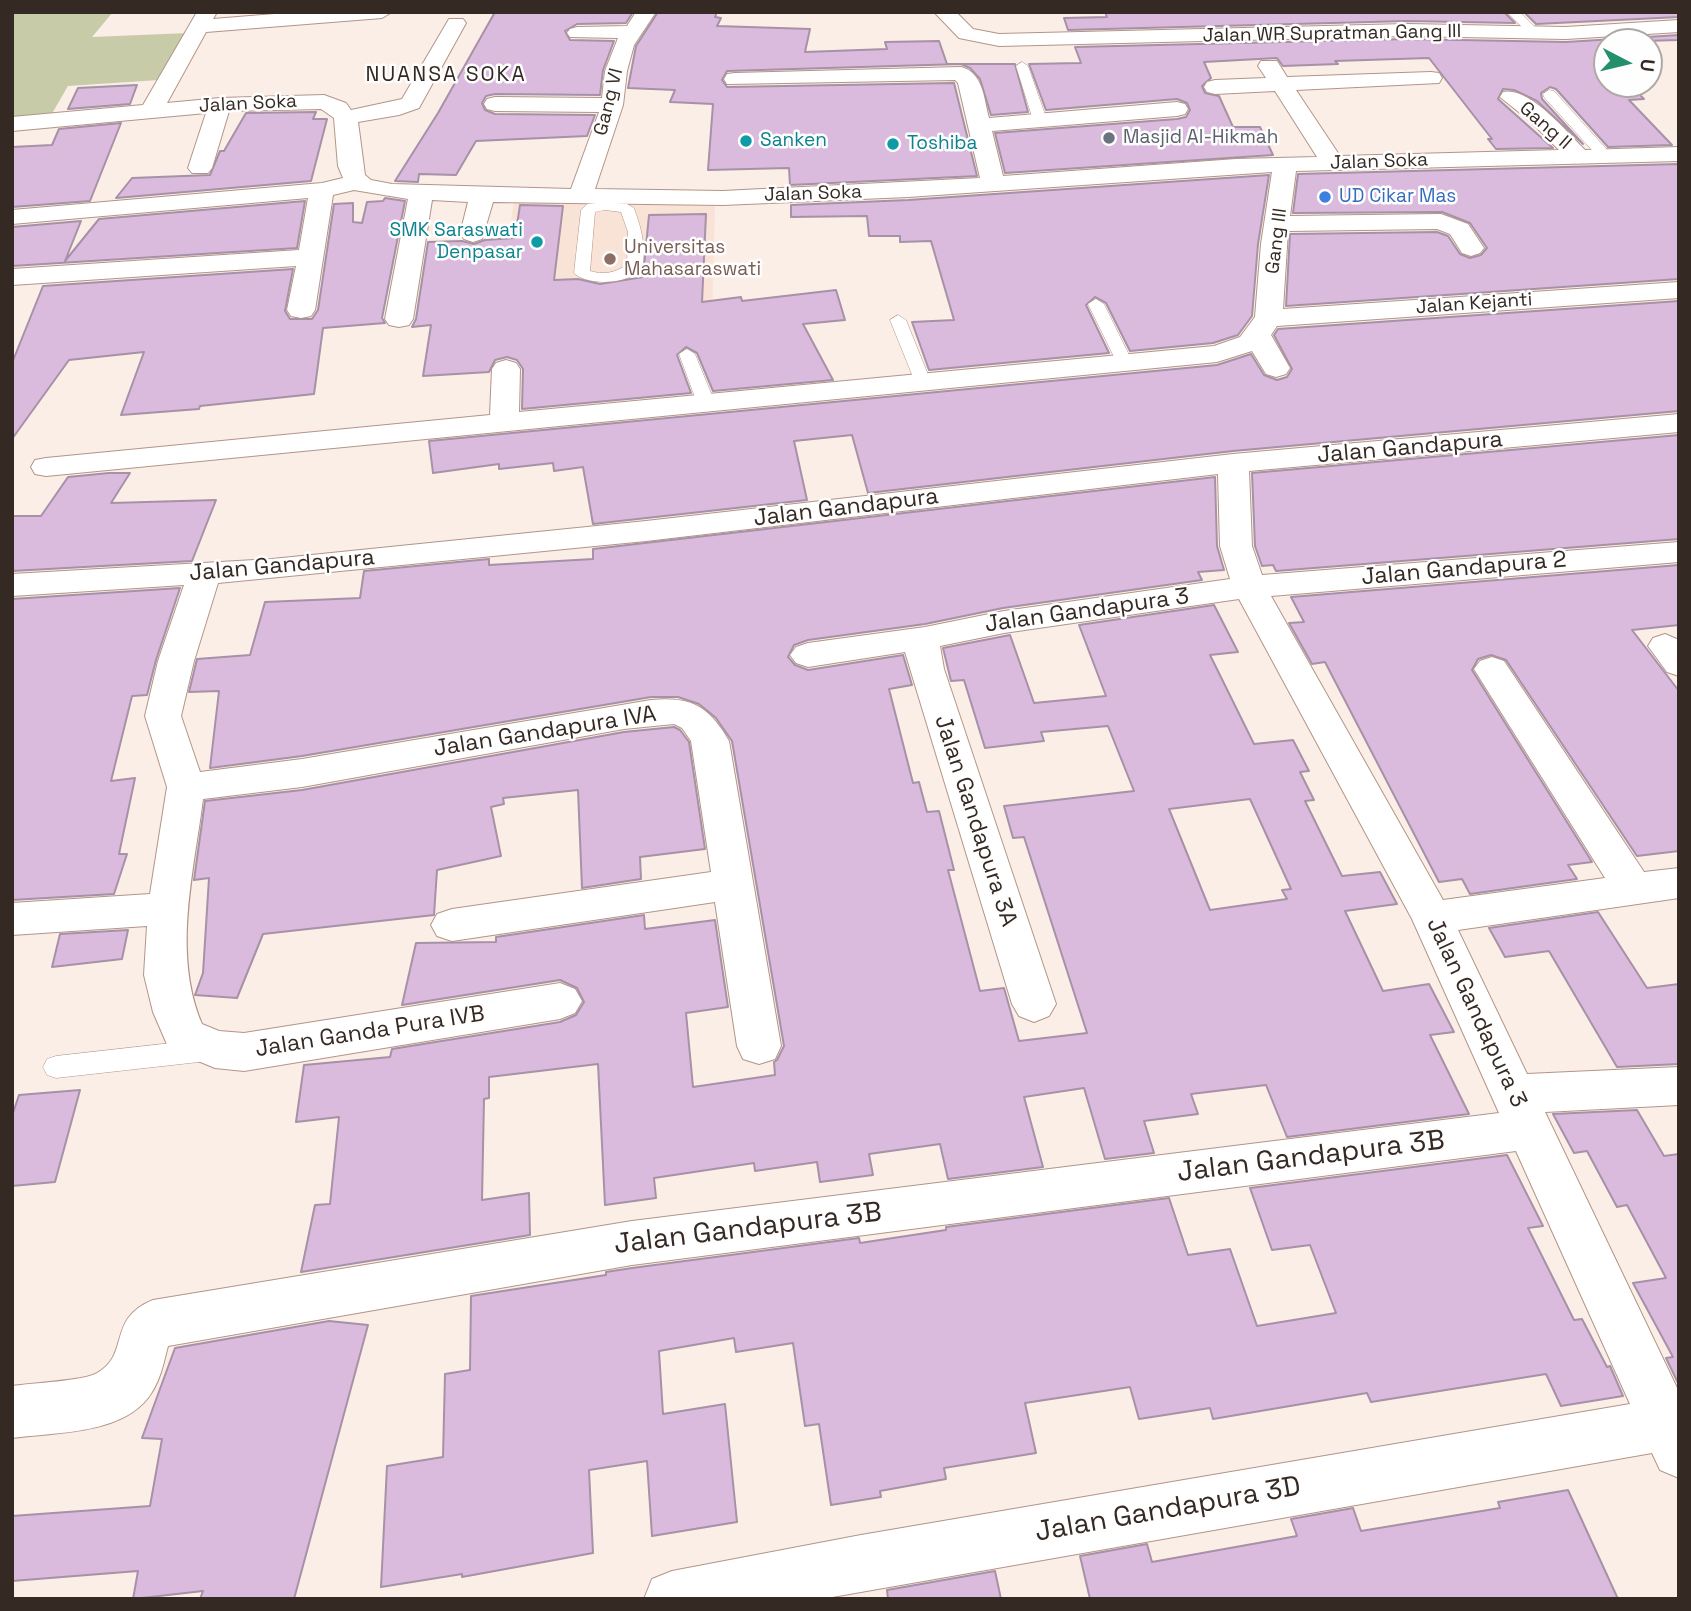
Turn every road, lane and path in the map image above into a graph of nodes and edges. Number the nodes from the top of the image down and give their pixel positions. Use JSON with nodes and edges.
{"nodes":[{"id":1,"x":382,"y":12,"type":"edge"},
{"id":2,"x":646,"y":12,"type":"edge"},
{"id":3,"x":944,"y":12,"type":"edge"},
{"id":4,"x":1200,"y":12,"type":"edge"},
{"id":5,"x":1513,"y":12,"type":"edge"},
{"id":6,"x":203,"y":19,"type":"edge"},
{"id":7,"x":456,"y":23,"type":"dead end"},
{"id":8,"x":1679,"y":26,"type":"edge"},
{"id":9,"x":631,"y":32,"type":"junction"},
{"id":10,"x":577,"y":33,"type":"dead end"},
{"id":11,"x":1535,"y":33,"type":"junction"},
{"id":12,"x":1216,"y":36,"type":"junction"},
{"id":13,"x":1252,"y":41,"type":"dead end"},
{"id":14,"x":1022,"y":66,"type":"dead end"},
{"id":15,"x":1431,"y":78,"type":"dead end"},
{"id":16,"x":735,"y":79,"type":"dead end"},
{"id":17,"x":1281,"y":85,"type":"junction"},
{"id":18,"x":1215,"y":87,"type":"dead end"},
{"id":19,"x":1549,"y":94,"type":"dead end"},
{"id":20,"x":1511,"y":97,"type":"dead end"},
{"id":21,"x":495,"y":104,"type":"dead end"},
{"id":22,"x":220,"y":105,"type":"junction"},
{"id":23,"x":611,"y":105,"type":"junction"},
{"id":24,"x":1177,"y":109,"type":"dead end"},
{"id":25,"x":150,"y":111,"type":"junction"},
{"id":26,"x":347,"y":117,"type":"junction"},
{"id":27,"x":1040,"y":120,"type":"junction"},
{"id":28,"x":12,"y":124,"type":"edge"},
{"id":29,"x":981,"y":125,"type":"junction"},
{"id":30,"x":1604,"y":155,"type":"junction"},
{"id":31,"x":1679,"y":155,"type":"edge"},
{"id":32,"x":1578,"y":156,"type":"junction"},
{"id":33,"x":1334,"y":163,"type":"junction"},
{"id":34,"x":1285,"y":165,"type":"junction"},
{"id":35,"x":200,"y":168,"type":"dead end"},
{"id":36,"x":358,"y":182,"type":"junction"},
{"id":37,"x":993,"y":184,"type":"junction"},
{"id":38,"x":322,"y":190,"type":"junction"},
{"id":39,"x":421,"y":193,"type":"junction"},
{"id":40,"x":482,"y":195,"type":"junction"},
{"id":41,"x":580,"y":197,"type":"junction"},
{"id":42,"x":606,"y":202,"type":"junction"},
{"id":43,"x":12,"y":217,"type":"edge"},
{"id":44,"x":1279,"y":225,"type":"junction"},
{"id":45,"x":473,"y":234,"type":"dead end"},
{"id":46,"x":1471,"y":248,"type":"dead end"},
{"id":47,"x":310,"y":257,"type":"junction"},
{"id":48,"x":21,"y":284,"type":"edge"},
{"id":49,"x":1679,"y":290,"type":"edge"},
{"id":50,"x":1096,"y":304,"type":"dead end"},
{"id":51,"x":300,"y":310,"type":"dead end"},
{"id":52,"x":399,"y":319,"type":"dead end"},
{"id":53,"x":898,"y":320,"type":"dead end"},
{"id":54,"x":1263,"y":327,"type":"junction"},
{"id":55,"x":687,"y":354,"type":"dead end"},
{"id":56,"x":1124,"y":361,"type":"junction"},
{"id":57,"x":1276,"y":368,"type":"dead end"},
{"id":58,"x":506,"y":369,"type":"dead end"},
{"id":59,"x":923,"y":382,"type":"junction"},
{"id":60,"x":706,"y":403,"type":"junction"},
{"id":61,"x":504,"y":423,"type":"junction"},
{"id":62,"x":1679,"y":423,"type":"edge"},
{"id":63,"x":1233,"y":463,"type":"junction"},
{"id":64,"x":46,"y":467,"type":"dead end"},
{"id":65,"x":1679,"y":552,"type":"edge"},
{"id":66,"x":204,"y":573,"type":"junction"},
{"id":67,"x":12,"y":585,"type":"edge"},
{"id":68,"x":1249,"y":587,"type":"junction"},
{"id":69,"x":925,"y":638,"type":"junction"},
{"id":70,"x":808,"y":655,"type":"dead end"},
{"id":71,"x":1492,"y":669,"type":"dead end"},
{"id":72,"x":186,"y":787,"type":"junction"},
{"id":73,"x":1679,"y":883,"type":"edge"},
{"id":74,"x":732,"y":884,"type":"junction"},
{"id":75,"x":1633,"y":888,"type":"junction"},
{"id":76,"x":168,"y":909,"type":"junction"},
{"id":77,"x":1432,"y":918,"type":"junction"},
{"id":78,"x":12,"y":919,"type":"edge"},
{"id":79,"x":452,"y":925,"type":"dead end"},
{"id":80,"x":560,"y":1001,"type":"dead end"},
{"id":81,"x":1034,"y":1004,"type":"dead end"},
{"id":82,"x":759,"y":1046,"type":"dead end"},
{"id":83,"x":215,"y":1049,"type":"junction"},
{"id":84,"x":56,"y":1067,"type":"dead end"},
{"id":85,"x":1679,"y":1086,"type":"edge"},
{"id":86,"x":1522,"y":1112,"type":"junction"},
{"id":87,"x":12,"y":1412,"type":"edge"},
{"id":88,"x":1672,"y":1438,"type":"edge"},
{"id":89,"x":672,"y":1599,"type":"edge"}],
"edges":[{"from":1,"to":6,"type":"street"},
{"from":2,"to":9,"type":"street","name":"Gang VI"},
{"from":3,"to":12,"type":"street","name":"Jalan WR Supratman Gang III"},
{"from":4,"to":12,"type":"street"},
{"from":5,"to":11,"type":"lane"},
{"from":6,"to":25,"type":"street"},
{"from":7,"to":26,"type":"street"},
{"from":8,"to":11,"type":"street","name":"Jalan WR Supratman Gang III"},
{"from":9,"to":10,"type":"street"},
{"from":9,"to":23,"type":"street","name":"Gang VI"},
{"from":11,"to":12,"type":"street","name":"Jalan WR Supratman Gang III"},
{"from":13,"to":17,"type":"street"},
{"from":14,"to":27,"type":"lane"},
{"from":15,"to":17,"type":"street"},
{"from":16,"to":29,"type":"street"},
{"from":17,"to":18,"type":"street"},
{"from":17,"to":33,"type":"street"},
{"from":19,"to":30,"type":"lane"},
{"from":20,"to":32,"type":"street","name":"Gang II"},
{"from":21,"to":23,"type":"street"},
{"from":22,"to":25,"type":"street","name":"Jalan Soka"},
{"from":22,"to":26,"type":"street","name":"Jalan Soka"},
{"from":22,"to":35,"type":"street"},
{"from":23,"to":41,"type":"street","name":"Gang VI"},
{"from":24,"to":27,"type":"street"},
{"from":25,"to":28,"type":"street","name":"Jalan Soka"},
{"from":26,"to":36,"type":"street"},
{"from":27,"to":29,"type":"street"},
{"from":29,"to":37,"type":"street"},
{"from":30,"to":31,"type":"street","name":"Jalan Soka"},
{"from":30,"to":32,"type":"street","name":"Jalan Soka"},
{"from":32,"to":33,"type":"street","name":"Jalan Soka"},
{"from":33,"to":34,"type":"street","name":"Jalan Soka"},
{"from":34,"to":37,"type":"street","name":"Jalan Soka"},
{"from":34,"to":44,"type":"street","name":"Gang III"},
{"from":36,"to":38,"type":"street"},
{"from":36,"to":39,"type":"street","name":"Jalan Soka"},
{"from":37,"to":42,"type":"street","name":"Jalan Soka"},
{"from":38,"to":43,"type":"street"},
{"from":38,"to":47,"type":"street"},
{"from":39,"to":40,"type":"street","name":"Jalan Soka"},
{"from":39,"to":52,"type":"street"},
{"from":40,"to":41,"type":"street","name":"Jalan Soka"},
{"from":40,"to":45,"type":"street"},
{"from":41,"to":42,"type":"street","name":"Jalan Soka"},
{"from":42,"to":42,"type":"lane"},
{"from":44,"to":46,"type":"street"},
{"from":44,"to":54,"type":"street","name":"Gang III"},
{"from":47,"to":48,"type":"street"},
{"from":47,"to":51,"type":"street"},
{"from":49,"to":54,"type":"street","name":"Jalan Kejanti"},
{"from":50,"to":56,"type":"lane"},
{"from":53,"to":59,"type":"lane"},
{"from":54,"to":56,"type":"street"},
{"from":54,"to":57,"type":"street"},
{"from":55,"to":60,"type":"lane"},
{"from":56,"to":59,"type":"street"},
{"from":58,"to":61,"type":"street"},
{"from":59,"to":60,"type":"street"},
{"from":60,"to":61,"type":"street"},
{"from":61,"to":64,"type":"street"},
{"from":62,"to":63,"type":"street","name":"Jalan Gandapura"},
{"from":63,"to":66,"type":"street","name":"Jalan Gandapura"},
{"from":63,"to":68,"type":"street","name":"Jalan Gandapura 3"},
{"from":65,"to":68,"type":"street","name":"Jalan Gandapura 2"},
{"from":66,"to":67,"type":"street","name":"Jalan Gandapura"},
{"from":66,"to":72,"type":"street"},
{"from":68,"to":69,"type":"street","name":"Jalan Gandapura 3"},
{"from":68,"to":77,"type":"street","name":"Jalan Gandapura 3"},
{"from":69,"to":70,"type":"street","name":"Jalan Gandapura 3"},
{"from":69,"to":81,"type":"street","name":"Jalan Gandapura 3A"},
{"from":71,"to":75,"type":"street"},
{"from":72,"to":74,"type":"street","name":"Jalan Gandapura IVA"},
{"from":72,"to":76,"type":"street","name":"Jalan Ganda Pura IVB"},
{"from":73,"to":75,"type":"street"},
{"from":74,"to":79,"type":"street"},
{"from":74,"to":82,"type":"street","name":"Jalan Gandapura IVA"},
{"from":75,"to":77,"type":"street"},
{"from":76,"to":78,"type":"street"},
{"from":76,"to":83,"type":"street","name":"Jalan Ganda Pura IVB"},
{"from":77,"to":86,"type":"street","name":"Jalan Gandapura 3"},
{"from":80,"to":83,"type":"street","name":"Jalan Ganda Pura IVB"},
{"from":83,"to":84,"type":"lane"},
{"from":85,"to":86,"type":"street"},
{"from":86,"to":87,"type":"street","name":"Jalan Gandapura 3B"},
{"from":86,"to":88,"type":"street","name":"Jalan Gandapura 3"},
{"from":88,"to":89,"type":"street","name":"Jalan Gandapura 3D"}]}
